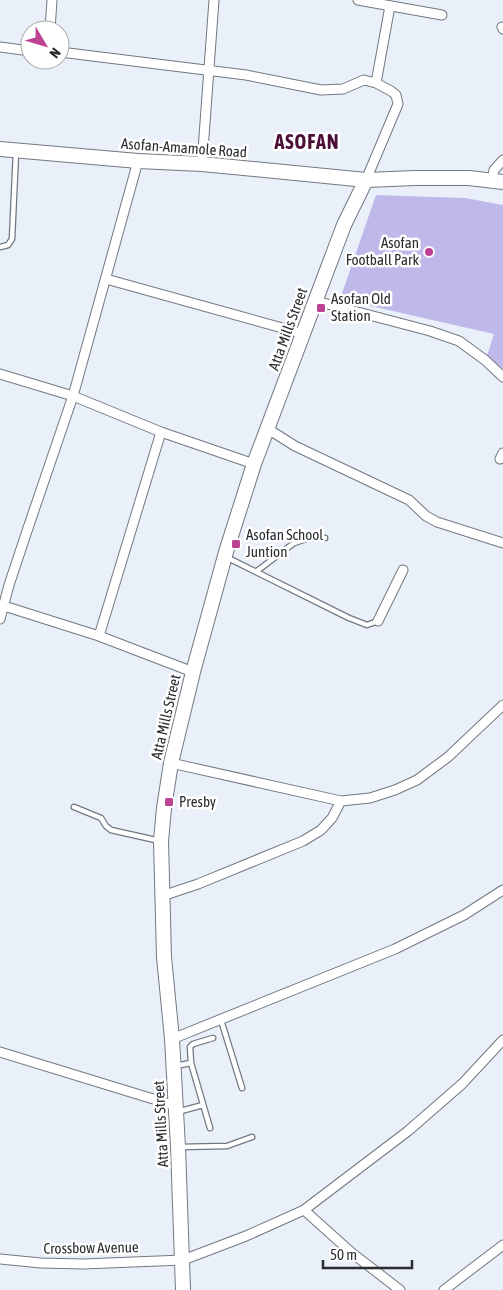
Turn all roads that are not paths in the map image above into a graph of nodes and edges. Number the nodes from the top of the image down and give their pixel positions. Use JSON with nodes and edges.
{"nodes":[{"id":1,"x":52,"y":0,"type":"edge"},
{"id":2,"x":214,"y":0,"type":"edge"},
{"id":3,"x":358,"y":0,"type":"edge"},
{"id":4,"x":390,"y":6,"type":"junction"},
{"id":5,"x":442,"y":15,"type":"dead end"},
{"id":6,"x":51,"y":20,"type":"edge"},
{"id":7,"x":0,"y":48,"type":"edge"},
{"id":8,"x":20,"y":50,"type":"edge"},
{"id":9,"x":70,"y":53,"type":"edge"},
{"id":10,"x":209,"y":70,"type":"junction"},
{"id":11,"x":376,"y":83,"type":"junction"},
{"id":12,"x":0,"y":149,"type":"edge"},
{"id":13,"x":16,"y":151,"type":"junction"},
{"id":14,"x":503,"y":160,"type":"edge"},
{"id":15,"x":138,"y":161,"type":"junction"},
{"id":16,"x":202,"y":164,"type":"junction"},
{"id":17,"x":366,"y":180,"type":"junction"},
{"id":18,"x":497,"y":181,"type":"edge"},
{"id":19,"x":0,"y":247,"type":"edge"},
{"id":20,"x":106,"y":279,"type":"junction"},
{"id":21,"x":316,"y":301,"type":"junction"},
{"id":22,"x":304,"y":334,"type":"junction"},
{"id":23,"x":0,"y":374,"type":"edge"},
{"id":24,"x":503,"y":377,"type":"edge"},
{"id":25,"x":73,"y":396,"type":"junction"},
{"id":26,"x":268,"y":429,"type":"junction"},
{"id":27,"x":161,"y":432,"type":"junction"},
{"id":28,"x":254,"y":464,"type":"junction"},
{"id":29,"x":325,"y":538,"type":"dead end"},
{"id":30,"x":503,"y":543,"type":"edge"},
{"id":31,"x":225,"y":556,"type":"junction"},
{"id":32,"x":404,"y":570,"type":"dead end"},
{"id":33,"x":257,"y":571,"type":"junction"},
{"id":34,"x":0,"y":579,"type":"edge"},
{"id":35,"x":9,"y":585,"type":"junction"},
{"id":36,"x":4,"y":606,"type":"junction"},
{"id":37,"x":0,"y":618,"type":"edge"},
{"id":38,"x":378,"y":621,"type":"joint"},
{"id":39,"x":99,"y":636,"type":"junction"},
{"id":40,"x":193,"y":672,"type":"junction"},
{"id":41,"x":503,"y":705,"type":"edge"},
{"id":42,"x":172,"y":763,"type":"junction"},
{"id":43,"x":341,"y":801,"type":"junction"},
{"id":44,"x":74,"y":807,"type":"dead end"},
{"id":45,"x":161,"y":842,"type":"junction"},
{"id":46,"x":503,"y":890,"type":"edge"},
{"id":47,"x":162,"y":896,"type":"junction"},
{"id":48,"x":221,"y":1020,"type":"junction"},
{"id":49,"x":213,"y":1038,"type":"dead end"},
{"id":50,"x":172,"y":1039,"type":"junction"},
{"id":51,"x":503,"y":1040,"type":"edge"},
{"id":52,"x":0,"y":1052,"type":"edge"},
{"id":53,"x":191,"y":1063,"type":"junction"},
{"id":54,"x":174,"y":1066,"type":"junction"},
{"id":55,"x":242,"y":1088,"type":"dead end"},
{"id":56,"x":203,"y":1105,"type":"junction"},
{"id":57,"x":176,"y":1109,"type":"junction"},
{"id":58,"x":210,"y":1128,"type":"dead end"},
{"id":59,"x":252,"y":1137,"type":"dead end"},
{"id":60,"x":178,"y":1147,"type":"junction"},
{"id":61,"x":304,"y":1210,"type":"junction"},
{"id":62,"x":503,"y":1245,"type":"edge"},
{"id":63,"x":0,"y":1259,"type":"edge"},
{"id":64,"x":183,"y":1260,"type":"junction"},
{"id":65,"x":183,"y":1290,"type":"edge"},
{"id":66,"x":400,"y":1290,"type":"edge"},
{"id":67,"x":444,"y":1290,"type":"edge"}],
"edges":[{"from":1,"to":6,"type":"street"},
{"from":2,"to":10,"type":"street"},
{"from":3,"to":4,"type":"street"},
{"from":4,"to":5,"type":"street"},
{"from":4,"to":11,"type":"street"},
{"from":7,"to":8,"type":"street"},
{"from":9,"to":10,"type":"street"},
{"from":10,"to":11,"type":"street"},
{"from":10,"to":16,"type":"street"},
{"from":11,"to":17,"type":"street"},
{"from":12,"to":13,"type":"main road","name":"Asofan-Amamole Road"},
{"from":13,"to":15,"type":"main road","name":"Asofan-Amamole Road"},
{"from":13,"to":19,"type":"lane"},
{"from":14,"to":18,"type":"street"},
{"from":15,"to":16,"type":"main road","name":"Asofan-Amamole Road"},
{"from":15,"to":20,"type":"street"},
{"from":16,"to":17,"type":"main road","name":"Asofan-Amamole Road"},
{"from":17,"to":18,"type":"main road","name":"Asofan-Amamole Road"},
{"from":17,"to":21,"type":"main road","name":"Atta Mills Street"},
{"from":20,"to":22,"type":"street"},
{"from":20,"to":25,"type":"street"},
{"from":21,"to":22,"type":"main road","name":"Atta Mills Street"},
{"from":21,"to":24,"type":"street"},
{"from":22,"to":26,"type":"main road","name":"Atta Mills Street"},
{"from":23,"to":25,"type":"street"},
{"from":25,"to":27,"type":"street"},
{"from":25,"to":35,"type":"street"},
{"from":26,"to":28,"type":"main road","name":"Atta Mills Street"},
{"from":26,"to":30,"type":"street"},
{"from":27,"to":28,"type":"street"},
{"from":27,"to":39,"type":"street"},
{"from":28,"to":31,"type":"main road","name":"Atta Mills Street"},
{"from":29,"to":33,"type":"lane"},
{"from":31,"to":33,"type":"lane"},
{"from":31,"to":40,"type":"main road","name":"Atta Mills Street"},
{"from":32,"to":38,"type":"street"},
{"from":33,"to":38,"type":"lane"},
{"from":34,"to":35,"type":"street"},
{"from":35,"to":36,"type":"street"},
{"from":36,"to":37,"type":"street"},
{"from":36,"to":39,"type":"street"},
{"from":39,"to":40,"type":"street"},
{"from":40,"to":42,"type":"main road","name":"Atta Mills Street"},
{"from":41,"to":43,"type":"street"},
{"from":42,"to":43,"type":"street"},
{"from":42,"to":45,"type":"main road","name":"Atta Mills Street"},
{"from":43,"to":47,"type":"street"},
{"from":44,"to":45,"type":"lane"},
{"from":45,"to":47,"type":"main road","name":"Atta Mills Street"},
{"from":46,"to":48,"type":"street"},
{"from":47,"to":50,"type":"main road","name":"Atta Mills Street"},
{"from":48,"to":50,"type":"street"},
{"from":48,"to":55,"type":"lane"},
{"from":49,"to":53,"type":"lane"},
{"from":50,"to":54,"type":"main road","name":"Atta Mills Street"},
{"from":51,"to":61,"type":"street","name":"Crossbow Avenue"},
{"from":52,"to":57,"type":"street"},
{"from":53,"to":54,"type":"lane"},
{"from":53,"to":56,"type":"lane"},
{"from":54,"to":57,"type":"main road","name":"Atta Mills Street"},
{"from":56,"to":57,"type":"lane"},
{"from":56,"to":58,"type":"lane"},
{"from":57,"to":60,"type":"main road","name":"Atta Mills Street"},
{"from":59,"to":60,"type":"lane"},
{"from":60,"to":64,"type":"main road","name":"Atta Mills Street"},
{"from":61,"to":64,"type":"street","name":"Crossbow Avenue"},
{"from":61,"to":66,"type":"street"},
{"from":62,"to":67,"type":"street"},
{"from":63,"to":64,"type":"street","name":"Crossbow Avenue"},
{"from":64,"to":65,"type":"main road","name":"Atta Mills Street"}]}
